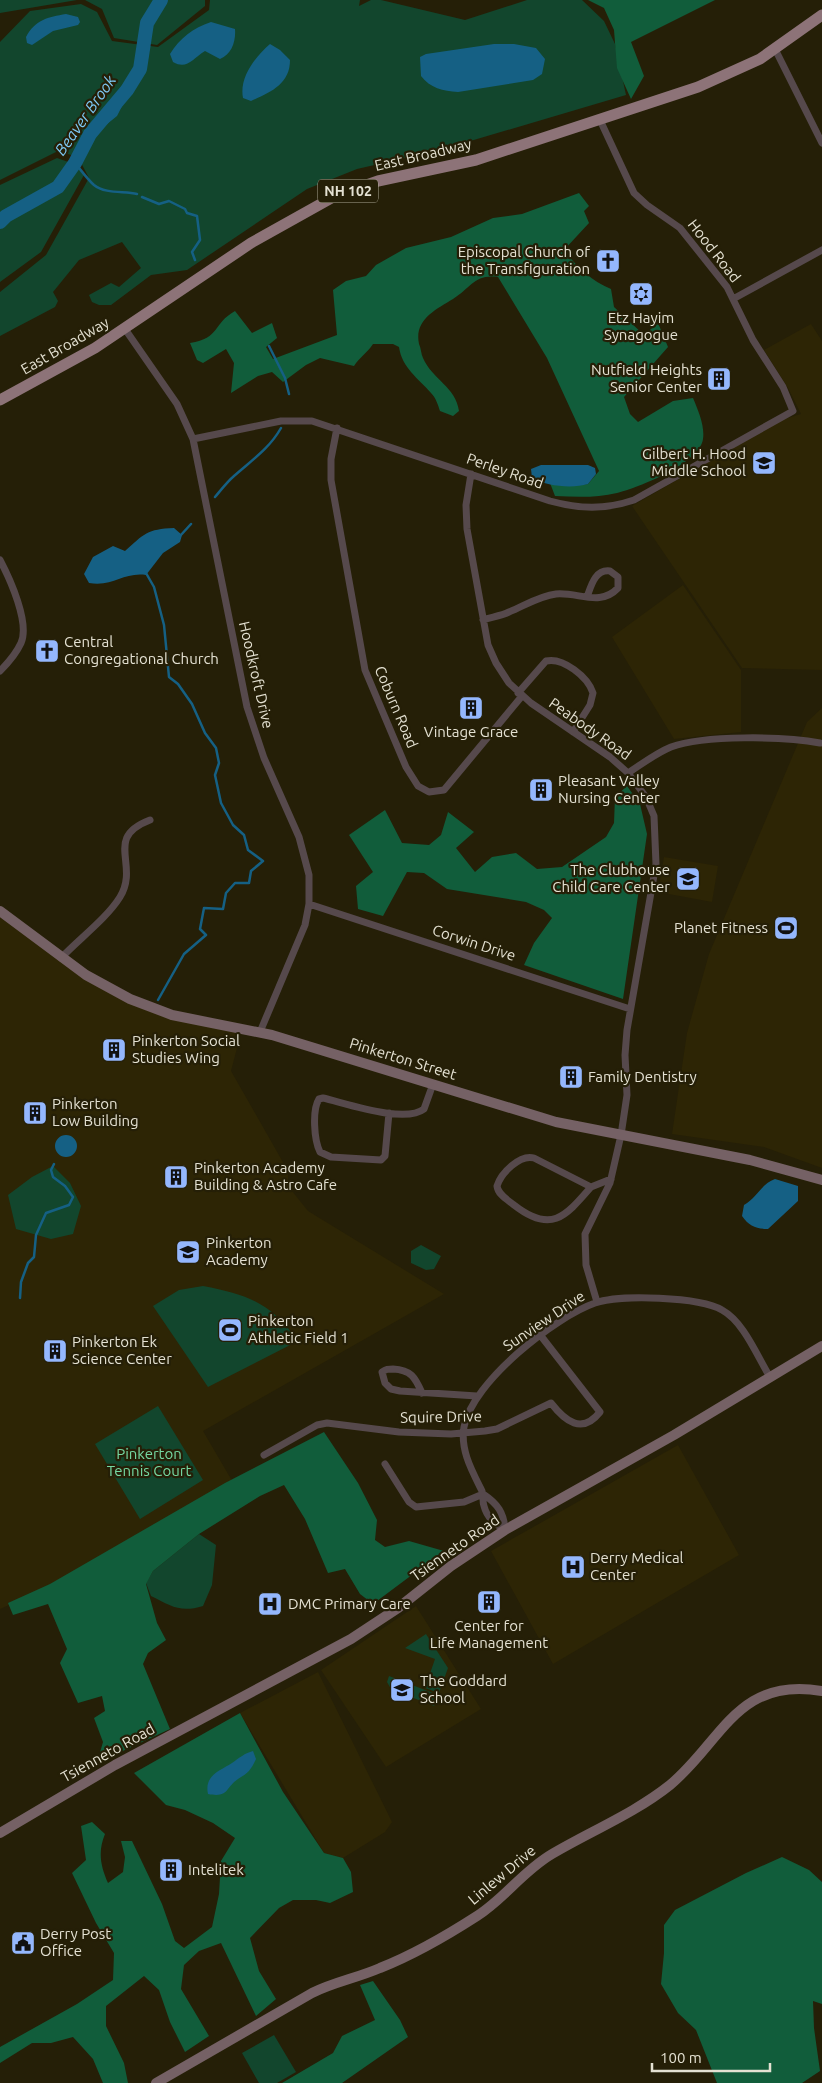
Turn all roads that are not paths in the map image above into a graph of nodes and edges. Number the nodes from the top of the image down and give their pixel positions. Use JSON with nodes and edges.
{"nodes":[{"id":1,"x":822,"y":15,"type":"edge"},
{"id":2,"x":775,"y":49,"type":"junction"},
{"id":3,"x":600,"y":120,"type":"junction"},
{"id":4,"x":822,"y":143,"type":"edge"},
{"id":5,"x":822,"y":250,"type":"edge"},
{"id":6,"x":733,"y":299,"type":"junction"},
{"id":7,"x":125,"y":329,"type":"junction"},
{"id":8,"x":0,"y":400,"type":"edge"},
{"id":9,"x":793,"y":411,"type":"joint"},
{"id":10,"x":338,"y":428,"type":"junction"},
{"id":11,"x":193,"y":439,"type":"junction"},
{"id":12,"x":471,"y":474,"type":"junction"},
{"id":13,"x":0,"y":560,"type":"edge"},
{"id":14,"x":587,"y":598,"type":"junction"},
{"id":15,"x":483,"y":620,"type":"junction"},
{"id":16,"x":0,"y":672,"type":"edge"},
{"id":17,"x":520,"y":694,"type":"junction"},
{"id":18,"x":573,"y":732,"type":"junction"},
{"id":19,"x":820,"y":743,"type":"dead end"},
{"id":20,"x":628,"y":773,"type":"junction"},
{"id":21,"x":150,"y":820,"type":"dead end"},
{"id":22,"x":310,"y":904,"type":"junction"},
{"id":23,"x":0,"y":911,"type":"edge"},
{"id":24,"x":61,"y":958,"type":"junction"},
{"id":25,"x":630,"y":1009,"type":"junction"},
{"id":26,"x":260,"y":1032,"type":"junction"},
{"id":27,"x":433,"y":1084,"type":"junction"},
{"id":28,"x":389,"y":1113,"type":"junction"},
{"id":29,"x":621,"y":1135,"type":"junction"},
{"id":30,"x":611,"y":1179,"type":"junction"},
{"id":31,"x":822,"y":1180,"type":"edge"},
{"id":32,"x":591,"y":1187,"type":"junction"},
{"id":33,"x":597,"y":1302,"type":"junction"},
{"id":34,"x":541,"y":1336,"type":"junction"},
{"id":35,"x":822,"y":1346,"type":"edge"},
{"id":36,"x":770,"y":1377,"type":"junction"},
{"id":37,"x":422,"y":1393,"type":"junction"},
{"id":38,"x":477,"y":1396,"type":"junction"},
{"id":39,"x":464,"y":1432,"type":"junction"},
{"id":40,"x":264,"y":1455,"type":"dead end"},
{"id":41,"x":385,"y":1464,"type":"dead end"},
{"id":42,"x":483,"y":1494,"type":"junction"},
{"id":43,"x":505,"y":1530,"type":"junction"},
{"id":44,"x":822,"y":1691,"type":"edge"},
{"id":45,"x":0,"y":1833,"type":"edge"},
{"id":46,"x":156,"y":2083,"type":"edge"}],
"edges":[{"from":1,"to":2,"type":"main road","name":"East Broadway","number":"NH 102"},
{"from":2,"to":3,"type":"main road","name":"East Broadway","number":"NH 102"},
{"from":2,"to":4,"type":"street"},
{"from":3,"to":6,"type":"street","name":"Hood Road"},
{"from":3,"to":7,"type":"main road","name":"East Broadway","number":"NH 102"},
{"from":5,"to":6,"type":"street"},
{"from":6,"to":9,"type":"street","name":"Hood Road"},
{"from":7,"to":8,"type":"main road","name":"East Broadway","number":"NH 102"},
{"from":7,"to":11,"type":"street","name":"Hoodkroft Drive"},
{"from":9,"to":12,"type":"street","name":"Perley Road"},
{"from":10,"to":11,"type":"street","name":"Perley Road"},
{"from":10,"to":12,"type":"street","name":"Perley Road"},
{"from":10,"to":17,"type":"street","name":"Coburn Road"},
{"from":11,"to":22,"type":"street","name":"Hoodkroft Drive"},
{"from":12,"to":15,"type":"street","name":"Peabody Road"},
{"from":13,"to":16,"type":"street"},
{"from":14,"to":14,"type":"street"},
{"from":14,"to":15,"type":"street"},
{"from":15,"to":17,"type":"street","name":"Peabody Road"},
{"from":17,"to":18,"type":"street","name":"Peabody Road"},
{"from":17,"to":18,"type":"street","name":"Coburn Road"},
{"from":18,"to":20,"type":"street","name":"Peabody Road"},
{"from":19,"to":20,"type":"street"},
{"from":20,"to":25,"type":"street","name":"Peabody Road"},
{"from":21,"to":24,"type":"street"},
{"from":22,"to":25,"type":"street","name":"Corwin Drive"},
{"from":22,"to":26,"type":"street","name":"Hoodkroft Drive"},
{"from":23,"to":24,"type":"street","name":"Pinkerton Street"},
{"from":24,"to":26,"type":"street","name":"Pinkerton Street"},
{"from":25,"to":29,"type":"street","name":"Peabody Road"},
{"from":26,"to":27,"type":"street","name":"Pinkerton Street"},
{"from":27,"to":28,"type":"street"},
{"from":27,"to":29,"type":"street","name":"Pinkerton Street"},
{"from":28,"to":28,"type":"street"},
{"from":29,"to":30,"type":"street","name":"Peabody Road"},
{"from":29,"to":31,"type":"street","name":"Pinkerton Street"},
{"from":30,"to":32,"type":"street"},
{"from":30,"to":33,"type":"street","name":"Peabody Road"},
{"from":32,"to":32,"type":"street"},
{"from":33,"to":34,"type":"street","name":"Sunview Drive"},
{"from":33,"to":36,"type":"street","name":"Sunview Drive"},
{"from":34,"to":38,"type":"street","name":"Sunview Drive"},
{"from":34,"to":39,"type":"street","name":"Squire Drive"},
{"from":35,"to":36,"type":"street","name":"Tsienneto Road"},
{"from":36,"to":43,"type":"street","name":"Tsienneto Road"},
{"from":37,"to":37,"type":"street"},
{"from":37,"to":38,"type":"street"},
{"from":38,"to":39,"type":"street","name":"Sunview Drive"},
{"from":39,"to":40,"type":"street","name":"Squire Drive"},
{"from":39,"to":42,"type":"street","name":"Sunview Drive"},
{"from":41,"to":42,"type":"street"},
{"from":42,"to":43,"type":"street","name":"Sunview Drive"},
{"from":42,"to":43,"type":"street","name":"Sunview Drive"},
{"from":43,"to":45,"type":"street","name":"Tsienneto Road"},
{"from":44,"to":46,"type":"street","name":"Linlew Drive"}]}
